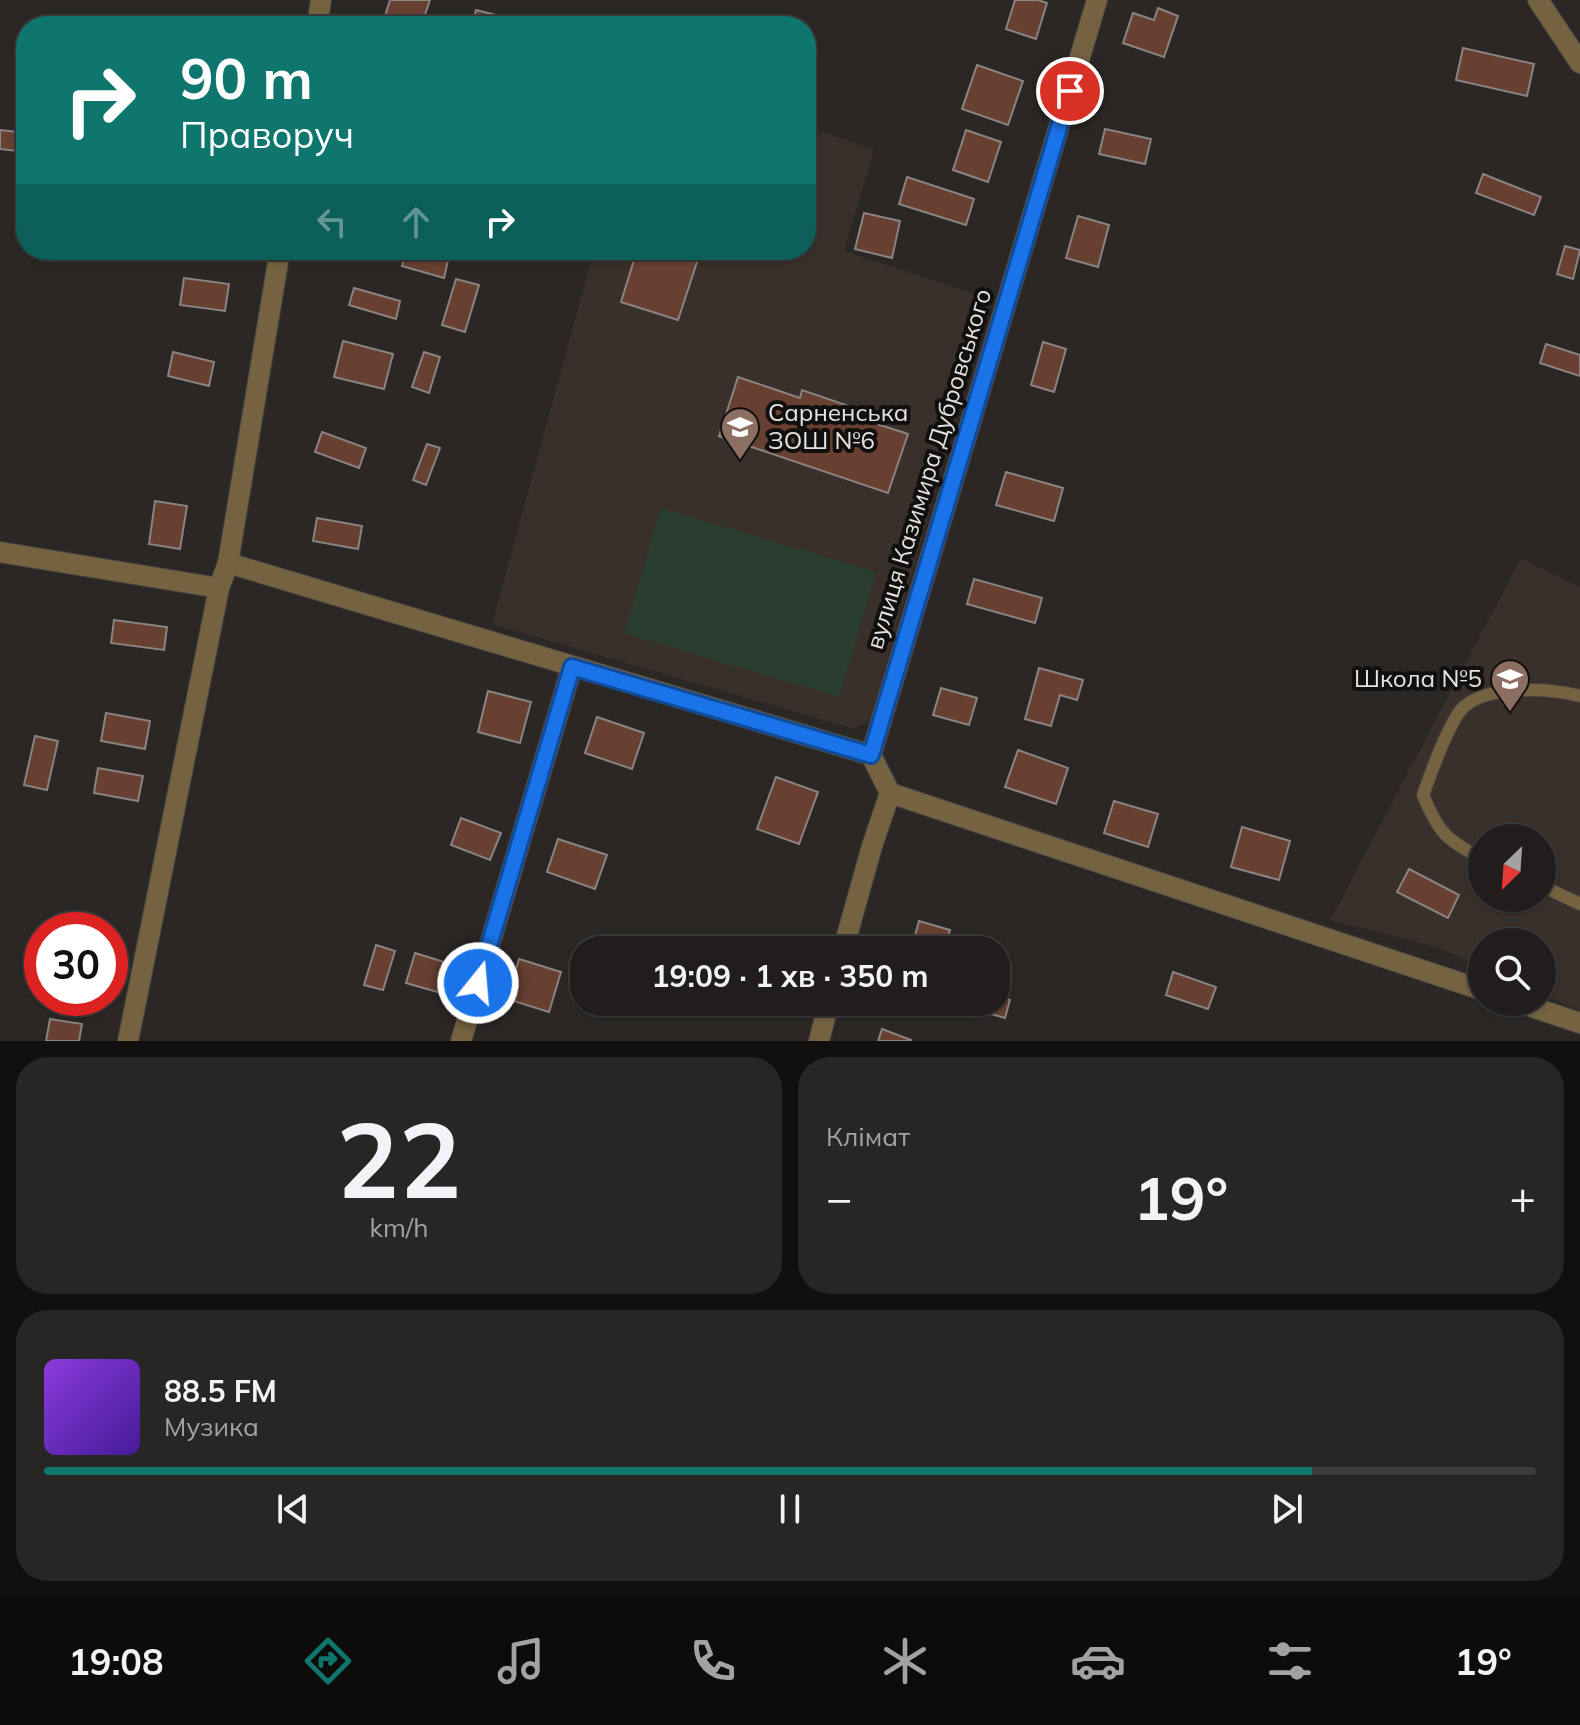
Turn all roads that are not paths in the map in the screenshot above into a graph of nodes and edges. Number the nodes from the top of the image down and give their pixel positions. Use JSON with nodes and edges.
{"nodes":[{"id":1,"x":1097,"y":0,"type":"edge"},
{"id":2,"x":1538,"y":0,"type":"edge"},
{"id":3,"x":1580,"y":63,"type":"edge"},
{"id":4,"x":278,"y":260,"type":"edge"},
{"id":5,"x":0,"y":552,"type":"edge"},
{"id":6,"x":228,"y":563,"type":"junction"},
{"id":7,"x":219,"y":588,"type":"junction"},
{"id":8,"x":572,"y":667,"type":"junction"},
{"id":9,"x":1580,"y":696,"type":"edge"},
{"id":10,"x":871,"y":755,"type":"junction"},
{"id":11,"x":890,"y":793,"type":"junction"},
{"id":12,"x":1468,"y":852,"type":"edge"},
{"id":13,"x":1556,"y":893,"type":"edge"},
{"id":14,"x":1580,"y":904,"type":"edge"},
{"id":15,"x":847,"y":936,"type":"edge"},
{"id":16,"x":1468,"y":985,"type":"edge"},
{"id":17,"x":1556,"y":1015,"type":"edge"},
{"id":18,"x":825,"y":1016,"type":"edge"},
{"id":19,"x":1580,"y":1023,"type":"edge"},
{"id":20,"x":128,"y":1041,"type":"edge"},
{"id":21,"x":461,"y":1041,"type":"edge"},
{"id":22,"x":819,"y":1041,"type":"edge"}],
"edges":[{"from":1,"to":10,"type":"street","name":"вулиця Казимира Дубровського"},
{"from":2,"to":3,"type":"street"},
{"from":4,"to":6,"type":"street"},
{"from":5,"to":7,"type":"street"},
{"from":6,"to":7,"type":"street"},
{"from":6,"to":8,"type":"street"},
{"from":7,"to":20,"type":"street"},
{"from":8,"to":10,"type":"street"},
{"from":8,"to":21,"type":"street"},
{"from":9,"to":12,"type":"lane"},
{"from":10,"to":11,"type":"street"},
{"from":11,"to":15,"type":"street"},
{"from":11,"to":16,"type":"street"},
{"from":13,"to":14,"type":"lane"},
{"from":17,"to":19,"type":"street"},
{"from":18,"to":22,"type":"street"}]}
